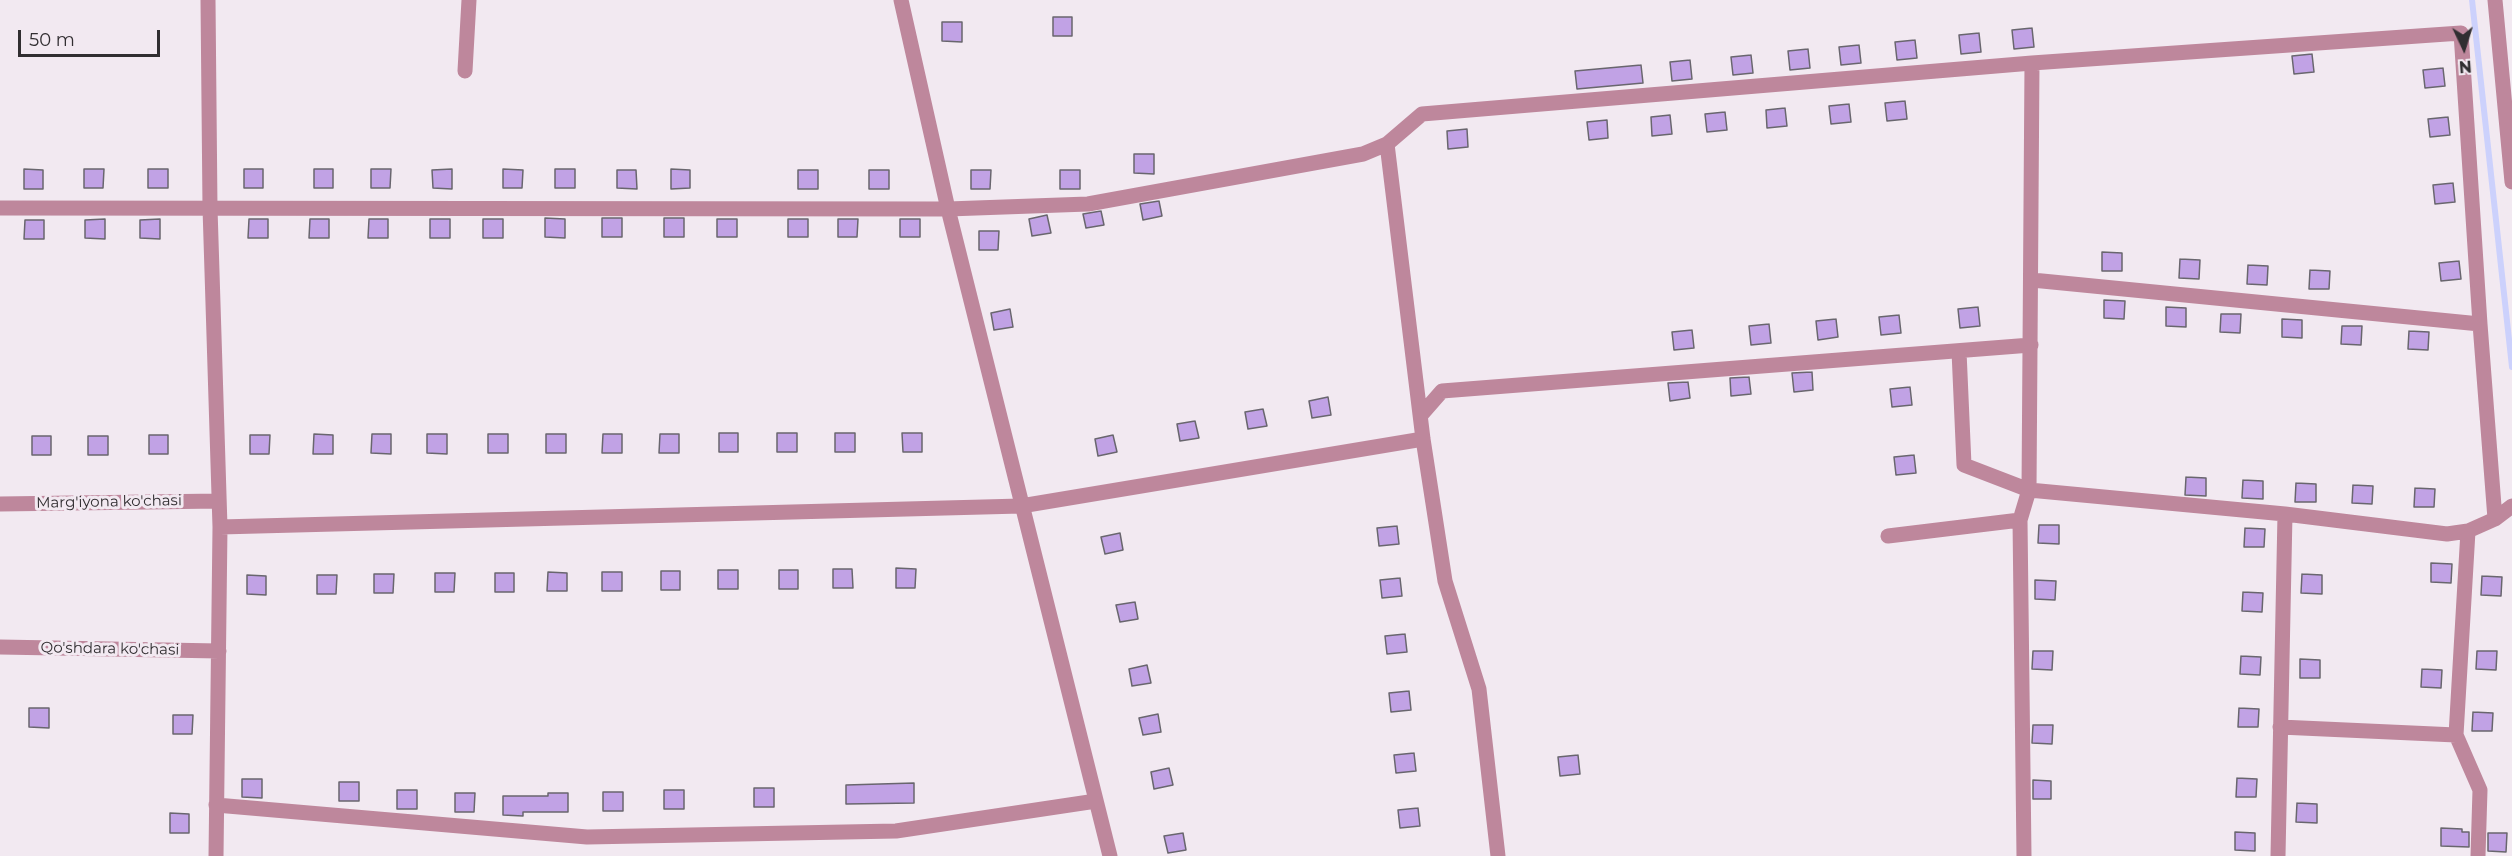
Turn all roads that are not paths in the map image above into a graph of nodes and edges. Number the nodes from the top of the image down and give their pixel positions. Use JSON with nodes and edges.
{"nodes":[{"id":1,"x":208,"y":0,"type":"edge"},
{"id":2,"x":469,"y":0,"type":"edge"},
{"id":3,"x":901,"y":0,"type":"edge"},
{"id":4,"x":2495,"y":0,"type":"edge"},
{"id":5,"x":2032,"y":63,"type":"junction"},
{"id":6,"x":465,"y":71,"type":"dead end"},
{"id":7,"x":1387,"y":144,"type":"junction"},
{"id":8,"x":2512,"y":182,"type":"edge"},
{"id":9,"x":0,"y":208,"type":"edge"},
{"id":10,"x":210,"y":208,"type":"junction"},
{"id":11,"x":948,"y":209,"type":"junction"},
{"id":12,"x":2032,"y":280,"type":"junction"},
{"id":13,"x":2480,"y":324,"type":"junction"},
{"id":14,"x":2031,"y":345,"type":"junction"},
{"id":15,"x":1959,"y":351,"type":"junction"},
{"id":16,"x":1421,"y":415,"type":"junction"},
{"id":17,"x":1423,"y":439,"type":"junction"},
{"id":18,"x":2029,"y":490,"type":"junction"},
{"id":19,"x":219,"y":501,"type":"junction"},
{"id":20,"x":0,"y":504,"type":"edge"},
{"id":21,"x":2512,"y":506,"type":"edge"},
{"id":22,"x":1021,"y":507,"type":"junction"},
{"id":23,"x":2285,"y":514,"type":"junction"},
{"id":24,"x":2495,"y":519,"type":"junction"},
{"id":25,"x":2020,"y":520,"type":"junction"},
{"id":26,"x":220,"y":527,"type":"junction"},
{"id":27,"x":2468,"y":531,"type":"junction"},
{"id":28,"x":1888,"y":536,"type":"dead end"},
{"id":29,"x":0,"y":647,"type":"edge"},
{"id":30,"x":219,"y":651,"type":"junction"},
{"id":31,"x":2280,"y":727,"type":"junction"},
{"id":32,"x":2456,"y":735,"type":"junction"},
{"id":33,"x":1096,"y":801,"type":"junction"},
{"id":34,"x":216,"y":805,"type":"junction"},
{"id":35,"x":216,"y":856,"type":"edge"},
{"id":36,"x":1110,"y":856,"type":"edge"},
{"id":37,"x":1498,"y":856,"type":"edge"},
{"id":38,"x":2024,"y":856,"type":"edge"},
{"id":39,"x":2278,"y":856,"type":"edge"},
{"id":40,"x":2478,"y":856,"type":"edge"}],
"edges":[{"from":1,"to":10,"type":"street"},
{"from":2,"to":6,"type":"street"},
{"from":3,"to":11,"type":"street"},
{"from":4,"to":8,"type":"street"},
{"from":5,"to":7,"type":"street"},
{"from":5,"to":12,"type":"street"},
{"from":5,"to":13,"type":"street"},
{"from":7,"to":11,"type":"street"},
{"from":7,"to":16,"type":"street"},
{"from":9,"to":10,"type":"street"},
{"from":10,"to":11,"type":"street"},
{"from":10,"to":19,"type":"street"},
{"from":11,"to":22,"type":"street"},
{"from":12,"to":13,"type":"street"},
{"from":12,"to":14,"type":"street"},
{"from":13,"to":24,"type":"street"},
{"from":14,"to":15,"type":"street"},
{"from":14,"to":18,"type":"street"},
{"from":15,"to":16,"type":"street"},
{"from":15,"to":18,"type":"street"},
{"from":16,"to":17,"type":"street"},
{"from":17,"to":22,"type":"street"},
{"from":17,"to":37,"type":"street"},
{"from":18,"to":23,"type":"street"},
{"from":18,"to":25,"type":"street"},
{"from":19,"to":20,"type":"street","name":"Marg'iyona ko'chasi"},
{"from":19,"to":26,"type":"street"},
{"from":21,"to":24,"type":"street"},
{"from":22,"to":26,"type":"street"},
{"from":22,"to":33,"type":"street"},
{"from":23,"to":27,"type":"street"},
{"from":23,"to":31,"type":"street"},
{"from":24,"to":27,"type":"street"},
{"from":25,"to":28,"type":"street"},
{"from":25,"to":38,"type":"street"},
{"from":26,"to":30,"type":"street"},
{"from":27,"to":32,"type":"street"},
{"from":29,"to":30,"type":"street","name":"Qo'shdara ko'chasi"},
{"from":30,"to":34,"type":"street"},
{"from":31,"to":32,"type":"street"},
{"from":31,"to":39,"type":"street"},
{"from":32,"to":40,"type":"street"},
{"from":33,"to":34,"type":"street"},
{"from":33,"to":36,"type":"street"},
{"from":34,"to":35,"type":"street"}]}
